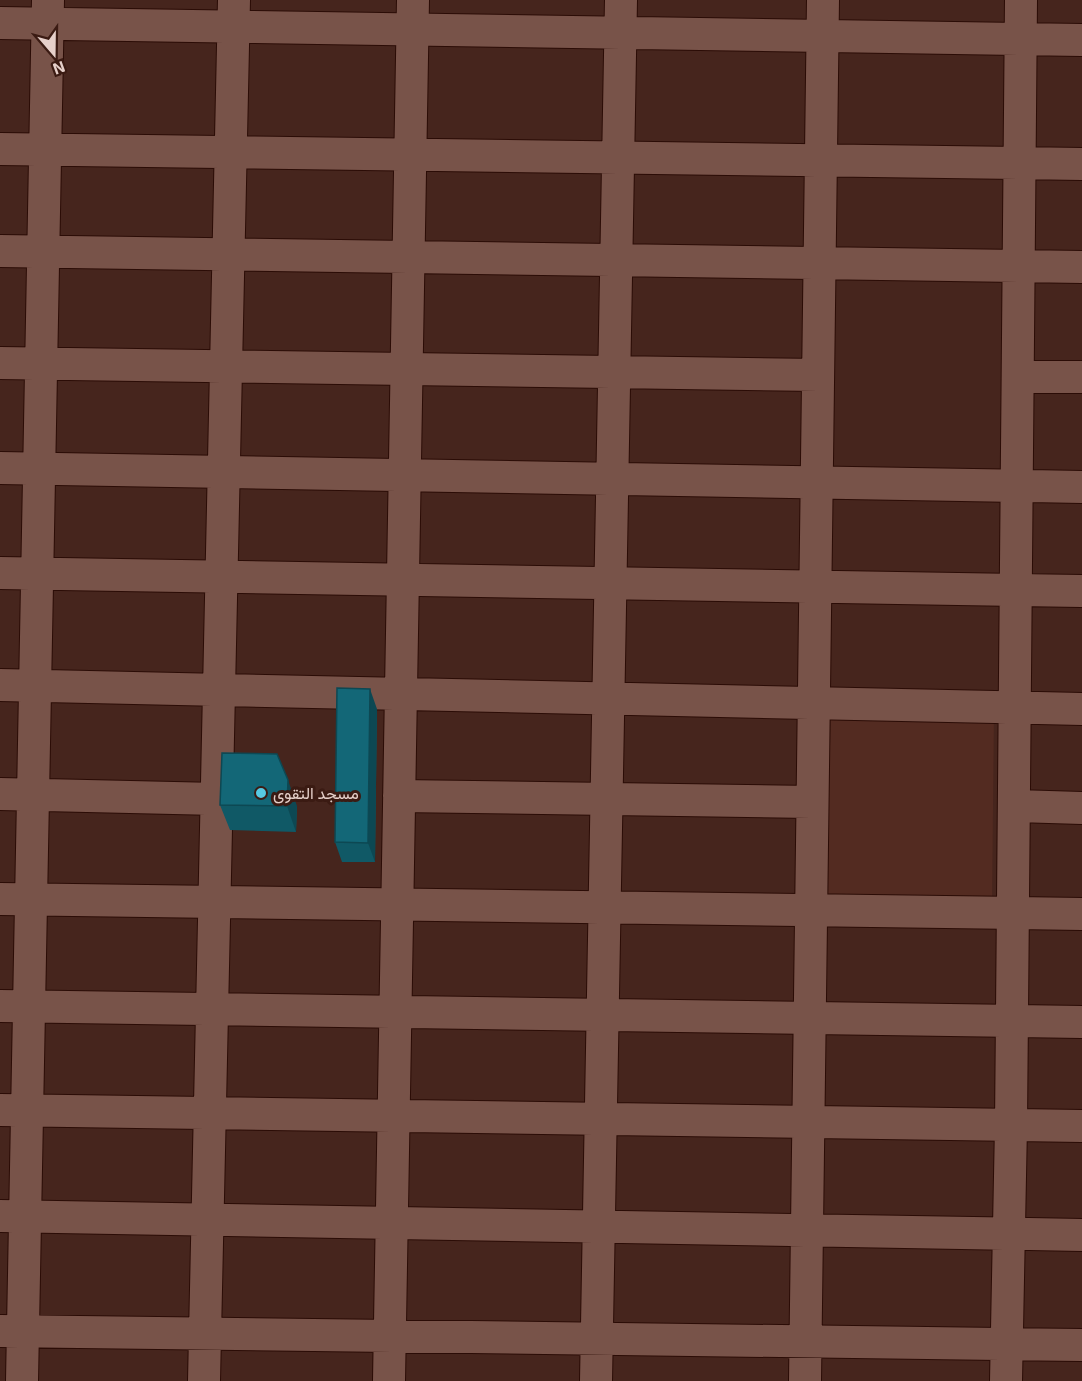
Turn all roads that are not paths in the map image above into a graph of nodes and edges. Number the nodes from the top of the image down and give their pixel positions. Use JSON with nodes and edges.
{"nodes":[{"id":1,"x":621,"y":0,"type":"edge"},
{"id":2,"x":823,"y":0,"type":"edge"},
{"id":3,"x":1021,"y":0,"type":"edge"},
{"id":4,"x":48,"y":12,"type":"edge"},
{"id":5,"x":233,"y":13,"type":"edge"},
{"id":6,"x":413,"y":15,"type":"edge"},
{"id":7,"x":0,"y":23,"type":"edge"},
{"id":8,"x":621,"y":33,"type":"junction"},
{"id":9,"x":822,"y":36,"type":"junction"},
{"id":10,"x":1021,"y":39,"type":"junction"},
{"id":11,"x":1082,"y":40,"type":"edge"},
{"id":12,"x":0,"y":149,"type":"edge"},
{"id":13,"x":45,"y":149,"type":"junction"},
{"id":14,"x":231,"y":152,"type":"junction"},
{"id":15,"x":410,"y":155,"type":"junction"},
{"id":16,"x":618,"y":158,"type":"junction"},
{"id":17,"x":821,"y":161,"type":"junction"},
{"id":18,"x":1020,"y":164,"type":"junction"},
{"id":19,"x":1082,"y":164,"type":"edge"},
{"id":20,"x":0,"y":251,"type":"edge"},
{"id":21,"x":44,"y":252,"type":"junction"},
{"id":22,"x":229,"y":254,"type":"junction"},
{"id":23,"x":409,"y":257,"type":"junction"},
{"id":24,"x":616,"y":260,"type":"junction"},
{"id":25,"x":820,"y":263,"type":"junction"},
{"id":26,"x":1019,"y":266,"type":"junction"},
{"id":27,"x":1082,"y":267,"type":"edge"},
{"id":28,"x":0,"y":363,"type":"edge"},
{"id":29,"x":42,"y":364,"type":"junction"},
{"id":30,"x":226,"y":366,"type":"junction"},
{"id":31,"x":406,"y":369,"type":"junction"},
{"id":32,"x":615,"y":372,"type":"junction"},
{"id":33,"x":818,"y":375,"type":"junction"},
{"id":34,"x":1018,"y":377,"type":"junction"},
{"id":35,"x":1082,"y":377,"type":"edge"},
{"id":36,"x":0,"y":468,"type":"edge"},
{"id":37,"x":39,"y":469,"type":"junction"},
{"id":38,"x":224,"y":472,"type":"junction"},
{"id":39,"x":405,"y":476,"type":"junction"},
{"id":40,"x":612,"y":479,"type":"junction"},
{"id":41,"x":817,"y":483,"type":"junction"},
{"id":42,"x":1017,"y":486,"type":"junction"},
{"id":43,"x":1082,"y":487,"type":"edge"},
{"id":44,"x":0,"y":573,"type":"edge"},
{"id":45,"x":37,"y":574,"type":"junction"},
{"id":46,"x":222,"y":577,"type":"junction"},
{"id":47,"x":403,"y":580,"type":"junction"},
{"id":48,"x":611,"y":584,"type":"junction"},
{"id":49,"x":815,"y":587,"type":"junction"},
{"id":50,"x":1016,"y":590,"type":"junction"},
{"id":51,"x":1082,"y":591,"type":"edge"},
{"id":52,"x":0,"y":685,"type":"edge"},
{"id":53,"x":35,"y":685,"type":"junction"},
{"id":54,"x":219,"y":689,"type":"junction"},
{"id":55,"x":401,"y":694,"type":"junction"},
{"id":56,"x":608,"y":698,"type":"junction"},
{"id":57,"x":814,"y":703,"type":"junction"},
{"id":58,"x":1015,"y":707,"type":"junction"},
{"id":59,"x":1082,"y":709,"type":"edge"},
{"id":60,"x":0,"y":794,"type":"edge"},
{"id":61,"x":33,"y":795,"type":"junction"},
{"id":62,"x":399,"y":796,"type":"junction"},
{"id":63,"x":217,"y":799,"type":"junction"},
{"id":64,"x":606,"y":799,"type":"junction"},
{"id":65,"x":811,"y":802,"type":"junction"},
{"id":66,"x":1014,"y":806,"type":"junction"},
{"id":67,"x":1082,"y":808,"type":"edge"},
{"id":68,"x":0,"y":899,"type":"edge"},
{"id":69,"x":31,"y":899,"type":"junction"},
{"id":70,"x":215,"y":902,"type":"junction"},
{"id":71,"x":397,"y":904,"type":"junction"},
{"id":72,"x":604,"y":907,"type":"junction"},
{"id":73,"x":811,"y":910,"type":"junction"},
{"id":74,"x":1013,"y":913,"type":"junction"},
{"id":75,"x":1082,"y":914,"type":"edge"},
{"id":76,"x":14,"y":1006,"type":"edge"},
{"id":77,"x":212,"y":1009,"type":"junction"},
{"id":78,"x":395,"y":1012,"type":"junction"},
{"id":79,"x":603,"y":1015,"type":"junction"},
{"id":80,"x":810,"y":1018,"type":"junction"},
{"id":81,"x":1012,"y":1022,"type":"junction"},
{"id":82,"x":1082,"y":1022,"type":"edge"},
{"id":83,"x":13,"y":1110,"type":"edge"},
{"id":84,"x":210,"y":1113,"type":"junction"},
{"id":85,"x":394,"y":1116,"type":"junction"},
{"id":86,"x":601,"y":1119,"type":"junction"},
{"id":87,"x":808,"y":1122,"type":"junction"},
{"id":88,"x":1011,"y":1125,"type":"junction"},
{"id":89,"x":1082,"y":1126,"type":"edge"},
{"id":90,"x":12,"y":1216,"type":"edge"},
{"id":91,"x":208,"y":1220,"type":"junction"},
{"id":92,"x":392,"y":1223,"type":"junction"},
{"id":93,"x":599,"y":1226,"type":"junction"},
{"id":94,"x":807,"y":1230,"type":"junction"},
{"id":95,"x":1009,"y":1234,"type":"junction"},
{"id":96,"x":1082,"y":1235,"type":"edge"},
{"id":97,"x":11,"y":1331,"type":"edge"},
{"id":98,"x":205,"y":1334,"type":"junction"},
{"id":99,"x":390,"y":1336,"type":"junction"},
{"id":100,"x":597,"y":1338,"type":"junction"},
{"id":101,"x":806,"y":1341,"type":"junction"},
{"id":102,"x":1006,"y":1344,"type":"junction"},
{"id":103,"x":1082,"y":1344,"type":"edge"},
{"id":104,"x":21,"y":1381,"type":"edge"},
{"id":105,"x":204,"y":1381,"type":"edge"},
{"id":106,"x":389,"y":1381,"type":"edge"},
{"id":107,"x":596,"y":1381,"type":"edge"},
{"id":108,"x":805,"y":1381,"type":"edge"},
{"id":109,"x":1006,"y":1381,"type":"edge"}],
"edges":[{"from":1,"to":8,"type":"street"},
{"from":2,"to":9,"type":"street"},
{"from":3,"to":10,"type":"street"},
{"from":4,"to":5,"type":"street"},
{"from":4,"to":7,"type":"street"},
{"from":4,"to":13,"type":"street"},
{"from":5,"to":6,"type":"street"},
{"from":5,"to":14,"type":"street"},
{"from":6,"to":8,"type":"street"},
{"from":6,"to":15,"type":"street"},
{"from":8,"to":9,"type":"street"},
{"from":8,"to":16,"type":"street"},
{"from":9,"to":10,"type":"street"},
{"from":9,"to":17,"type":"street"},
{"from":10,"to":11,"type":"street"},
{"from":10,"to":18,"type":"street"},
{"from":12,"to":13,"type":"street"},
{"from":13,"to":14,"type":"street"},
{"from":13,"to":21,"type":"street"},
{"from":14,"to":15,"type":"street"},
{"from":14,"to":22,"type":"street"},
{"from":15,"to":16,"type":"street"},
{"from":15,"to":23,"type":"street"},
{"from":16,"to":17,"type":"street"},
{"from":16,"to":24,"type":"street"},
{"from":17,"to":18,"type":"street"},
{"from":17,"to":25,"type":"street"},
{"from":18,"to":19,"type":"street"},
{"from":18,"to":26,"type":"street"},
{"from":20,"to":21,"type":"street"},
{"from":21,"to":22,"type":"street"},
{"from":21,"to":29,"type":"street"},
{"from":22,"to":23,"type":"street"},
{"from":22,"to":30,"type":"street"},
{"from":23,"to":24,"type":"street"},
{"from":23,"to":31,"type":"street"},
{"from":24,"to":25,"type":"street"},
{"from":24,"to":32,"type":"street"},
{"from":25,"to":26,"type":"street"},
{"from":25,"to":33,"type":"street"},
{"from":26,"to":27,"type":"street"},
{"from":26,"to":34,"type":"street"},
{"from":28,"to":29,"type":"street"},
{"from":29,"to":30,"type":"street"},
{"from":29,"to":37,"type":"street"},
{"from":30,"to":31,"type":"street"},
{"from":30,"to":38,"type":"street"},
{"from":31,"to":32,"type":"street"},
{"from":31,"to":39,"type":"street"},
{"from":32,"to":33,"type":"street"},
{"from":32,"to":40,"type":"street"},
{"from":33,"to":41,"type":"street"},
{"from":34,"to":35,"type":"street"},
{"from":34,"to":42,"type":"street"},
{"from":36,"to":37,"type":"street"},
{"from":37,"to":38,"type":"street"},
{"from":37,"to":45,"type":"street"},
{"from":38,"to":39,"type":"street"},
{"from":38,"to":46,"type":"street"},
{"from":39,"to":40,"type":"street"},
{"from":39,"to":47,"type":"street"},
{"from":40,"to":41,"type":"street"},
{"from":40,"to":48,"type":"street"},
{"from":41,"to":42,"type":"street"},
{"from":41,"to":49,"type":"street"},
{"from":42,"to":43,"type":"street"},
{"from":42,"to":50,"type":"street"},
{"from":44,"to":45,"type":"street"},
{"from":45,"to":46,"type":"street"},
{"from":45,"to":53,"type":"street"},
{"from":46,"to":47,"type":"street"},
{"from":46,"to":54,"type":"street"},
{"from":47,"to":48,"type":"street"},
{"from":47,"to":55,"type":"street"},
{"from":48,"to":49,"type":"street"},
{"from":48,"to":56,"type":"street"},
{"from":49,"to":50,"type":"street"},
{"from":49,"to":57,"type":"street"},
{"from":50,"to":51,"type":"street"},
{"from":50,"to":58,"type":"street"},
{"from":52,"to":53,"type":"street"},
{"from":53,"to":54,"type":"street"},
{"from":53,"to":61,"type":"street"},
{"from":54,"to":55,"type":"street"},
{"from":54,"to":63,"type":"street"},
{"from":55,"to":56,"type":"street"},
{"from":55,"to":62,"type":"street"},
{"from":56,"to":57,"type":"street"},
{"from":56,"to":64,"type":"street"},
{"from":57,"to":58,"type":"street"},
{"from":57,"to":65,"type":"street"},
{"from":58,"to":59,"type":"street"},
{"from":58,"to":66,"type":"street"},
{"from":60,"to":61,"type":"street"},
{"from":61,"to":63,"type":"street"},
{"from":61,"to":69,"type":"street"},
{"from":62,"to":64,"type":"street"},
{"from":62,"to":71,"type":"street"},
{"from":63,"to":70,"type":"street"},
{"from":64,"to":65,"type":"street"},
{"from":64,"to":72,"type":"street"},
{"from":65,"to":73,"type":"street"},
{"from":66,"to":67,"type":"street"},
{"from":66,"to":74,"type":"street"},
{"from":68,"to":69,"type":"street"},
{"from":69,"to":70,"type":"street"},
{"from":69,"to":76,"type":"street"},
{"from":70,"to":71,"type":"street"},
{"from":70,"to":77,"type":"street"},
{"from":71,"to":72,"type":"street"},
{"from":71,"to":78,"type":"street"},
{"from":72,"to":73,"type":"street"},
{"from":72,"to":79,"type":"street"},
{"from":73,"to":74,"type":"street"},
{"from":73,"to":80,"type":"street"},
{"from":74,"to":75,"type":"street"},
{"from":74,"to":81,"type":"street"},
{"from":76,"to":77,"type":"street"},
{"from":76,"to":83,"type":"street"},
{"from":77,"to":78,"type":"street"},
{"from":77,"to":84,"type":"street"},
{"from":78,"to":79,"type":"street"},
{"from":78,"to":85,"type":"street"},
{"from":79,"to":80,"type":"street"},
{"from":79,"to":86,"type":"street"},
{"from":80,"to":81,"type":"street"},
{"from":80,"to":87,"type":"street"},
{"from":81,"to":82,"type":"street"},
{"from":81,"to":88,"type":"street"},
{"from":83,"to":84,"type":"street"},
{"from":83,"to":90,"type":"street"},
{"from":84,"to":85,"type":"street"},
{"from":84,"to":91,"type":"street"},
{"from":85,"to":86,"type":"street"},
{"from":85,"to":92,"type":"street"},
{"from":86,"to":87,"type":"street"},
{"from":86,"to":93,"type":"street"},
{"from":87,"to":88,"type":"street"},
{"from":87,"to":94,"type":"street"},
{"from":88,"to":89,"type":"street"},
{"from":88,"to":95,"type":"street"},
{"from":90,"to":91,"type":"street"},
{"from":90,"to":97,"type":"street"},
{"from":91,"to":92,"type":"street"},
{"from":91,"to":98,"type":"street"},
{"from":92,"to":93,"type":"street"},
{"from":92,"to":99,"type":"street"},
{"from":93,"to":94,"type":"street"},
{"from":93,"to":100,"type":"street"},
{"from":94,"to":95,"type":"street"},
{"from":94,"to":101,"type":"street"},
{"from":95,"to":96,"type":"street"},
{"from":95,"to":102,"type":"street"},
{"from":97,"to":98,"type":"street"},
{"from":97,"to":104,"type":"street"},
{"from":98,"to":99,"type":"street"},
{"from":98,"to":105,"type":"street"},
{"from":99,"to":100,"type":"street"},
{"from":99,"to":106,"type":"street"},
{"from":100,"to":101,"type":"street"},
{"from":100,"to":107,"type":"street"},
{"from":101,"to":102,"type":"street"},
{"from":101,"to":108,"type":"street"},
{"from":102,"to":103,"type":"street"},
{"from":102,"to":109,"type":"street"}]}
